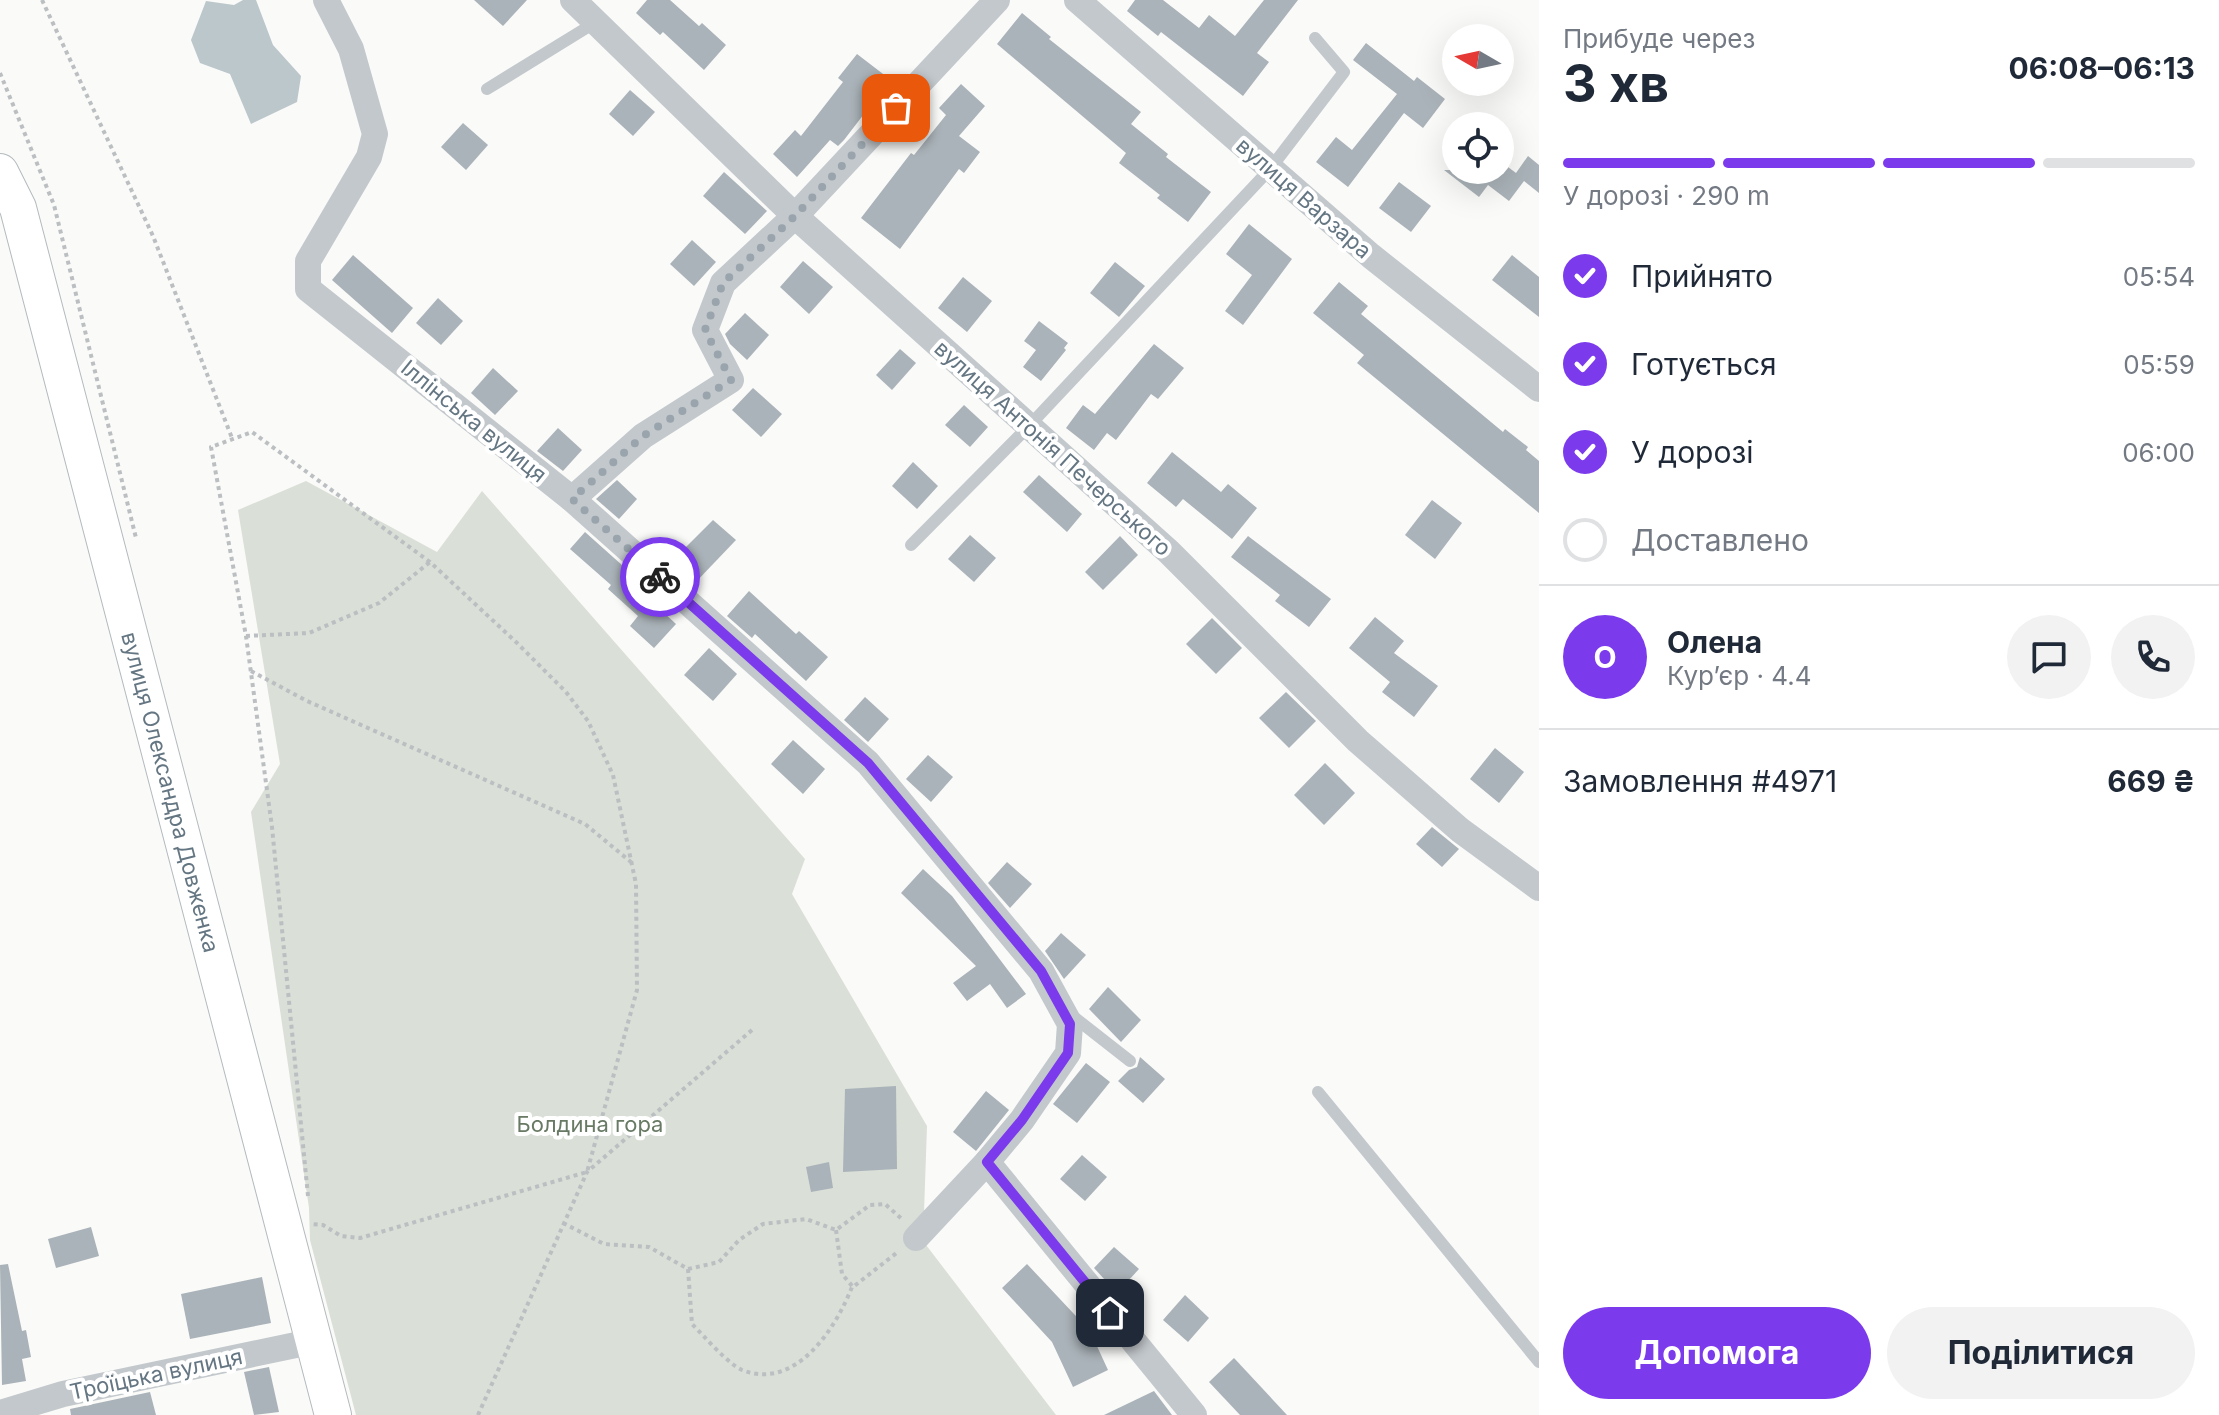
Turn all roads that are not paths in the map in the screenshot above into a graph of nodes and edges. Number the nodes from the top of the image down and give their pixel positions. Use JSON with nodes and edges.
{"nodes":[{"id":1,"x":326,"y":0,"type":"edge"},
{"id":2,"x":573,"y":0,"type":"edge"},
{"id":3,"x":997,"y":0,"type":"edge"},
{"id":4,"x":1077,"y":0,"type":"edge"},
{"id":5,"x":596,"y":22,"type":"junction"},
{"id":6,"x":1315,"y":38,"type":"dead end"},
{"id":7,"x":487,"y":89,"type":"dead end"},
{"id":8,"x":1270,"y":169,"type":"junction"},
{"id":9,"x":0,"y":172,"type":"edge"},
{"id":10,"x":795,"y":216,"type":"junction"},
{"id":11,"x":1539,"y":389,"type":"edge"},
{"id":12,"x":1029,"y":426,"type":"junction"},
{"id":13,"x":572,"y":499,"type":"junction"},
{"id":14,"x":911,"y":545,"type":"dead end"},
{"id":15,"x":1539,"y":888,"type":"edge"},
{"id":16,"x":1061,"y":1007,"type":"junction"},
{"id":17,"x":1130,"y":1061,"type":"dead end"},
{"id":18,"x":1318,"y":1092,"type":"dead end"},
{"id":19,"x":987,"y":1162,"type":"junction"},
{"id":20,"x":916,"y":1238,"type":"road end"},
{"id":21,"x":315,"y":1341,"type":"junction"},
{"id":22,"x":1539,"y":1362,"type":"edge"},
{"id":23,"x":0,"y":1413,"type":"edge"},
{"id":24,"x":333,"y":1415,"type":"edge"},
{"id":25,"x":1194,"y":1415,"type":"edge"}],
"edges":[{"from":1,"to":13,"type":"street","name":"Іллінська вулиця"},
{"from":2,"to":5,"type":"street","name":"вулиця Антонія Печерського"},
{"from":3,"to":10,"type":"street"},
{"from":4,"to":8,"type":"street","name":"вулиця Варзара"},
{"from":5,"to":7,"type":"lane"},
{"from":5,"to":10,"type":"street","name":"вулиця Антонія Печерського"},
{"from":6,"to":8,"type":"lane"},
{"from":8,"to":11,"type":"street","name":"вулиця Варзара"},
{"from":8,"to":12,"type":"lane"},
{"from":9,"to":21,"type":"main road","name":"вулиця Олександра Довженка"},
{"from":10,"to":12,"type":"street","name":"вулиця Антонія Печерського"},
{"from":10,"to":13,"type":"street"},
{"from":12,"to":14,"type":"lane"},
{"from":12,"to":15,"type":"street","name":"вулиця Антонія Печерського"},
{"from":13,"to":16,"type":"street","name":"Іллінська вулиця"},
{"from":16,"to":17,"type":"lane"},
{"from":16,"to":19,"type":"street","name":"Іллінська вулиця"},
{"from":18,"to":22,"type":"lane"},
{"from":19,"to":20,"type":"street","name":"Іллінська вулиця"},
{"from":19,"to":25,"type":"street"},
{"from":21,"to":23,"type":"street","name":"Троїцька вулиця"},
{"from":21,"to":24,"type":"main road","name":"вулиця Олександра Довженка"}]}
